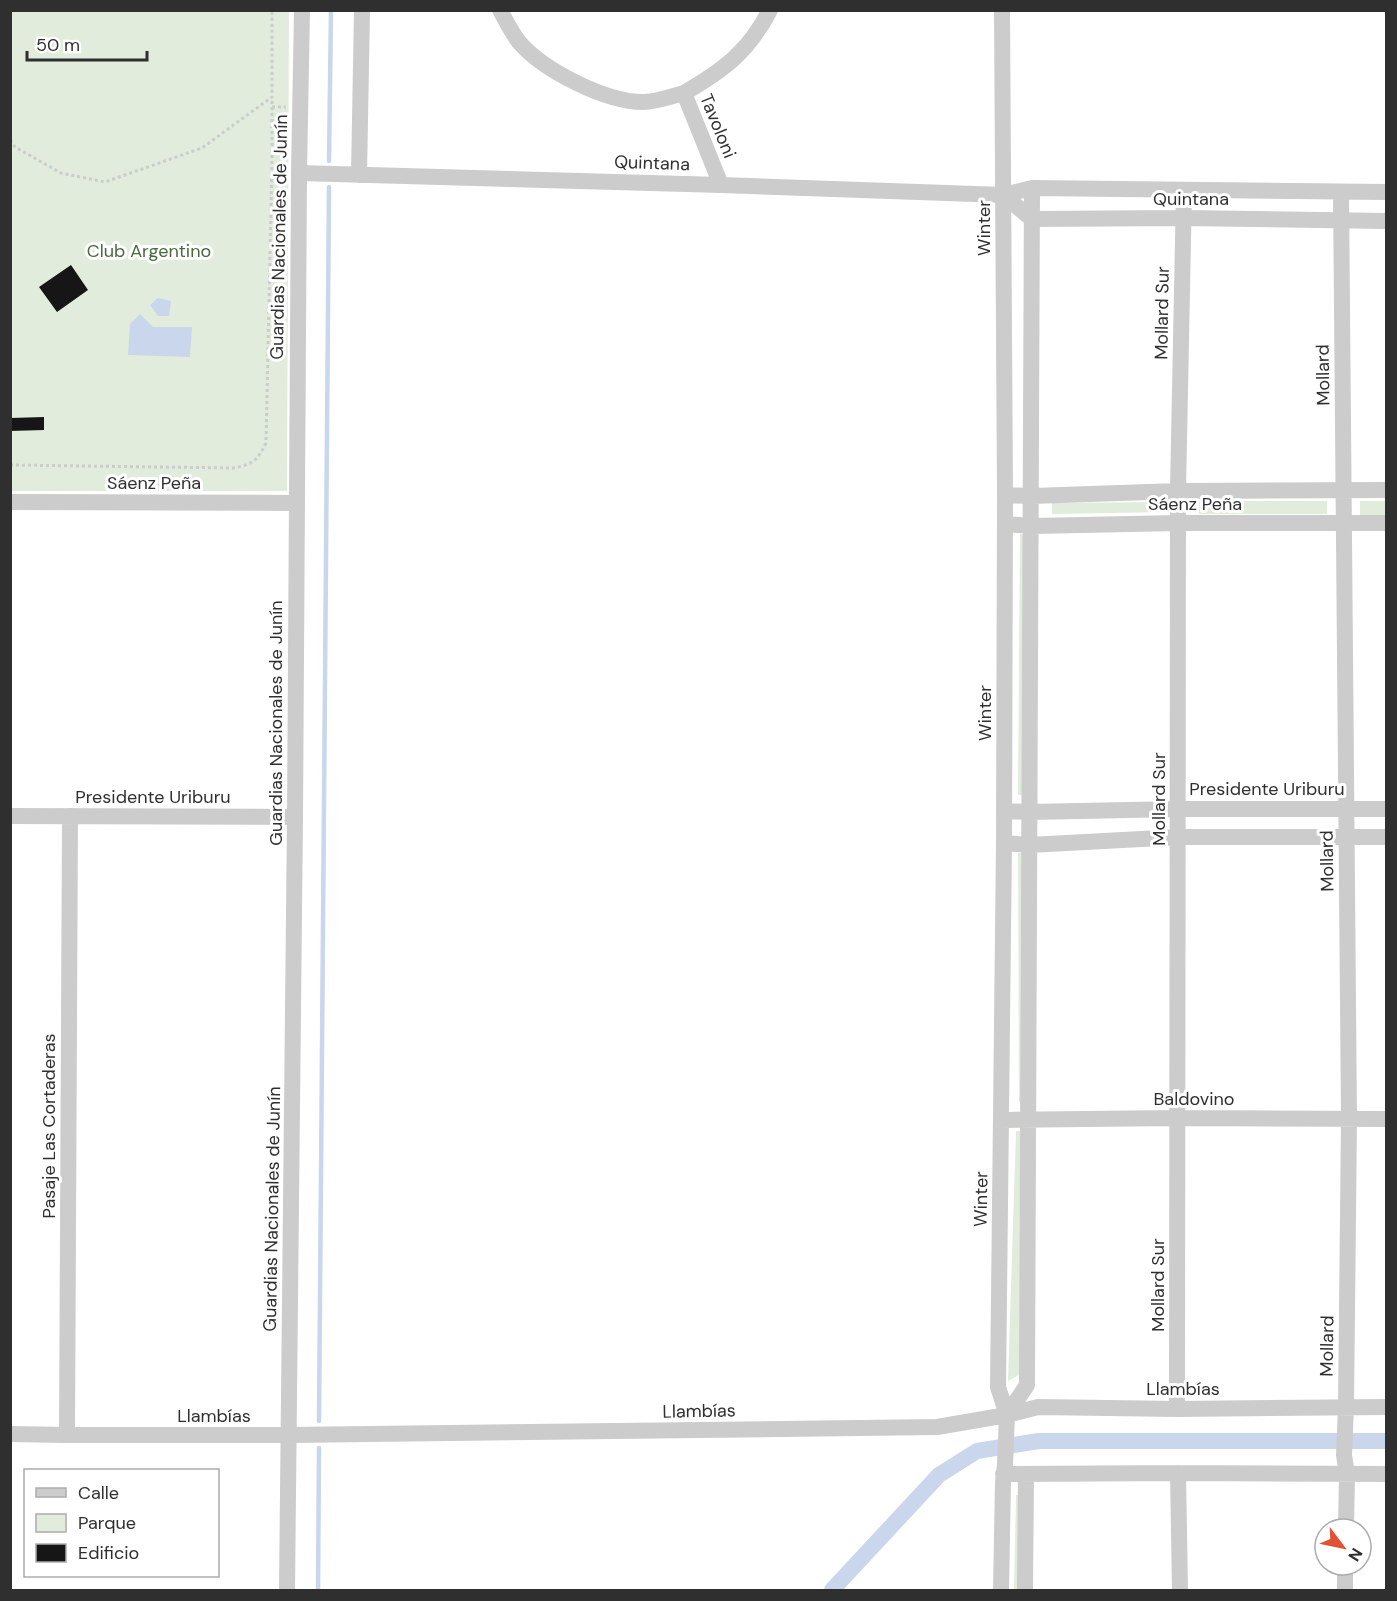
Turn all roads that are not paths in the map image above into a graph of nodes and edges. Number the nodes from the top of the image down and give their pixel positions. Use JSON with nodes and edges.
{"nodes":[{"id":1,"x":302,"y":10,"type":"edge"},
{"id":2,"x":362,"y":10,"type":"edge"},
{"id":3,"x":500,"y":10,"type":"edge"},
{"id":4,"x":770,"y":10,"type":"edge"},
{"id":5,"x":1002,"y":10,"type":"edge"},
{"id":6,"x":684,"y":93,"type":"junction"},
{"id":7,"x":299,"y":173,"type":"junction"},
{"id":8,"x":359,"y":175,"type":"junction"},
{"id":9,"x":721,"y":185,"type":"junction"},
{"id":10,"x":1032,"y":188,"type":"junction"},
{"id":11,"x":1184,"y":190,"type":"junction"},
{"id":12,"x":1341,"y":192,"type":"junction"},
{"id":13,"x":1386,"y":192,"type":"edge"},
{"id":14,"x":1003,"y":195,"type":"junction"},
{"id":15,"x":1184,"y":218,"type":"junction"},
{"id":16,"x":1032,"y":219,"type":"junction"},
{"id":17,"x":1341,"y":220,"type":"junction"},
{"id":18,"x":1386,"y":221,"type":"edge"},
{"id":19,"x":1344,"y":490,"type":"junction"},
{"id":20,"x":1386,"y":490,"type":"edge"},
{"id":21,"x":1179,"y":491,"type":"junction"},
{"id":22,"x":1005,"y":495,"type":"junction"},
{"id":23,"x":1032,"y":496,"type":"junction"},
{"id":24,"x":10,"y":502,"type":"edge"},
{"id":25,"x":297,"y":503,"type":"junction"},
{"id":26,"x":1179,"y":523,"type":"junction"},
{"id":27,"x":1344,"y":523,"type":"junction"},
{"id":28,"x":1386,"y":523,"type":"edge"},
{"id":29,"x":1005,"y":524,"type":"junction"},
{"id":30,"x":1032,"y":526,"type":"junction"},
{"id":31,"x":1386,"y":808,"type":"edge"},
{"id":32,"x":1178,"y":809,"type":"junction"},
{"id":33,"x":1346,"y":809,"type":"junction"},
{"id":34,"x":1004,"y":811,"type":"junction"},
{"id":35,"x":1030,"y":813,"type":"junction"},
{"id":36,"x":10,"y":816,"type":"edge"},
{"id":37,"x":70,"y":816,"type":"junction"},
{"id":38,"x":295,"y":817,"type":"junction"},
{"id":39,"x":1179,"y":837,"type":"junction"},
{"id":40,"x":1347,"y":837,"type":"junction"},
{"id":41,"x":1386,"y":837,"type":"edge"},
{"id":42,"x":1004,"y":843,"type":"junction"},
{"id":43,"x":1029,"y":845,"type":"junction"},
{"id":44,"x":1178,"y":1118,"type":"junction"},
{"id":45,"x":1349,"y":1119,"type":"junction"},
{"id":46,"x":1386,"y":1119,"type":"edge"},
{"id":47,"x":1002,"y":1120,"type":"junction"},
{"id":48,"x":1029,"y":1121,"type":"junction"},
{"id":49,"x":1346,"y":1407,"type":"junction"},
{"id":50,"x":1386,"y":1407,"type":"edge"},
{"id":51,"x":1177,"y":1409,"type":"junction"},
{"id":52,"x":1007,"y":1423,"type":"junction"},
{"id":53,"x":10,"y":1434,"type":"edge"},
{"id":54,"x":67,"y":1435,"type":"junction"},
{"id":55,"x":290,"y":1435,"type":"junction"},
{"id":56,"x":1178,"y":1473,"type":"junction"},
{"id":57,"x":1004,"y":1474,"type":"junction"},
{"id":58,"x":1026,"y":1474,"type":"junction"},
{"id":59,"x":1347,"y":1474,"type":"junction"},
{"id":60,"x":1386,"y":1474,"type":"edge"},
{"id":61,"x":1346,"y":1517,"type":"edge"},
{"id":62,"x":287,"y":1590,"type":"edge"},
{"id":63,"x":1001,"y":1590,"type":"edge"},
{"id":64,"x":1025,"y":1590,"type":"edge"},
{"id":65,"x":1180,"y":1590,"type":"edge"}],
"edges":[{"from":1,"to":7,"type":"street","name":"Guardias Nacionales de Junín"},
{"from":2,"to":8,"type":"street"},
{"from":3,"to":6,"type":"street"},
{"from":4,"to":6,"type":"street","name":"Tavoloni"},
{"from":5,"to":14,"type":"street","name":"Winter"},
{"from":6,"to":9,"type":"street","name":"Tavoloni"},
{"from":7,"to":8,"type":"street","name":"Quintana"},
{"from":7,"to":25,"type":"street","name":"Guardias Nacionales de Junín"},
{"from":8,"to":9,"type":"street","name":"Quintana"},
{"from":9,"to":14,"type":"street","name":"Quintana"},
{"from":10,"to":11,"type":"street","name":"Quintana"},
{"from":10,"to":14,"type":"street","name":"Quintana"},
{"from":10,"to":16,"type":"street"},
{"from":11,"to":12,"type":"street","name":"Quintana"},
{"from":11,"to":15,"type":"street","name":"Mollard Sur"},
{"from":12,"to":13,"type":"street","name":"Quintana"},
{"from":12,"to":17,"type":"street","name":"Mollard"},
{"from":14,"to":16,"type":"street"},
{"from":14,"to":22,"type":"street","name":"Winter"},
{"from":15,"to":16,"type":"street","name":"Quintana"},
{"from":15,"to":17,"type":"street","name":"Quintana"},
{"from":15,"to":21,"type":"street","name":"Mollard Sur"},
{"from":16,"to":23,"type":"street"},
{"from":17,"to":18,"type":"street","name":"Quintana"},
{"from":17,"to":19,"type":"street","name":"Mollard"},
{"from":19,"to":20,"type":"street","name":"Sáenz Peña"},
{"from":19,"to":21,"type":"street","name":"Sáenz Peña"},
{"from":19,"to":27,"type":"street","name":"Mollard"},
{"from":21,"to":23,"type":"street","name":"Sáenz Peña"},
{"from":21,"to":26,"type":"street","name":"Mollard Sur"},
{"from":22,"to":23,"type":"street","name":"Sáenz Peña"},
{"from":22,"to":29,"type":"street","name":"Winter"},
{"from":23,"to":30,"type":"street"},
{"from":24,"to":25,"type":"street","name":"Sáenz Peña"},
{"from":25,"to":38,"type":"street","name":"Guardias Nacionales de Junín"},
{"from":26,"to":27,"type":"street","name":"Sáenz Peña"},
{"from":26,"to":30,"type":"street","name":"Sáenz Peña"},
{"from":26,"to":32,"type":"street","name":"Mollard Sur"},
{"from":27,"to":28,"type":"street","name":"Sáenz Peña"},
{"from":27,"to":33,"type":"street","name":"Mollard"},
{"from":29,"to":30,"type":"street","name":"Sáenz Peña"},
{"from":29,"to":34,"type":"street","name":"Winter"},
{"from":30,"to":35,"type":"street"},
{"from":31,"to":33,"type":"street","name":"Presidente Uriburu"},
{"from":32,"to":33,"type":"street","name":"Presidente Uriburu"},
{"from":32,"to":35,"type":"street","name":"Presidente Uriburu"},
{"from":32,"to":39,"type":"street","name":"Mollard Sur"},
{"from":33,"to":40,"type":"street","name":"Mollard"},
{"from":34,"to":35,"type":"street","name":"Presidente Uriburu"},
{"from":34,"to":42,"type":"street","name":"Winter"},
{"from":35,"to":43,"type":"street"},
{"from":36,"to":37,"type":"street","name":"Presidente Uriburu"},
{"from":37,"to":38,"type":"street","name":"Presidente Uriburu"},
{"from":37,"to":54,"type":"street","name":"Pasaje Las Cortaderas"},
{"from":38,"to":55,"type":"street","name":"Guardias Nacionales de Junín"},
{"from":39,"to":40,"type":"street"},
{"from":39,"to":43,"type":"street"},
{"from":39,"to":44,"type":"street","name":"Mollard Sur"},
{"from":40,"to":41,"type":"street"},
{"from":40,"to":45,"type":"street","name":"Mollard"},
{"from":42,"to":43,"type":"street"},
{"from":42,"to":47,"type":"street","name":"Winter"},
{"from":43,"to":48,"type":"street"},
{"from":44,"to":45,"type":"street","name":"Baldovino"},
{"from":44,"to":48,"type":"street","name":"Baldovino"},
{"from":44,"to":51,"type":"street","name":"Mollard Sur"},
{"from":45,"to":46,"type":"street","name":"Baldovino"},
{"from":45,"to":49,"type":"street","name":"Mollard"},
{"from":47,"to":48,"type":"street","name":"Baldovino"},
{"from":47,"to":52,"type":"street","name":"Winter"},
{"from":48,"to":52,"type":"street"},
{"from":49,"to":50,"type":"street","name":"Llambías"},
{"from":49,"to":51,"type":"street","name":"Llambías"},
{"from":49,"to":59,"type":"street","name":"Mollard"},
{"from":51,"to":52,"type":"street","name":"Llambías"},
{"from":52,"to":55,"type":"street","name":"Llambías"},
{"from":52,"to":57,"type":"street","name":"Winter"},
{"from":53,"to":54,"type":"street","name":"Llambías"},
{"from":54,"to":55,"type":"street","name":"Llambías"},
{"from":55,"to":62,"type":"street","name":"Guardias Nacionales de Junín"},
{"from":56,"to":58,"type":"street"},
{"from":56,"to":59,"type":"street"},
{"from":56,"to":65,"type":"street"},
{"from":57,"to":58,"type":"street"},
{"from":57,"to":63,"type":"street","name":"Winter"},
{"from":58,"to":64,"type":"street"},
{"from":59,"to":60,"type":"street"},
{"from":59,"to":61,"type":"street","name":"Mollard"}]}
